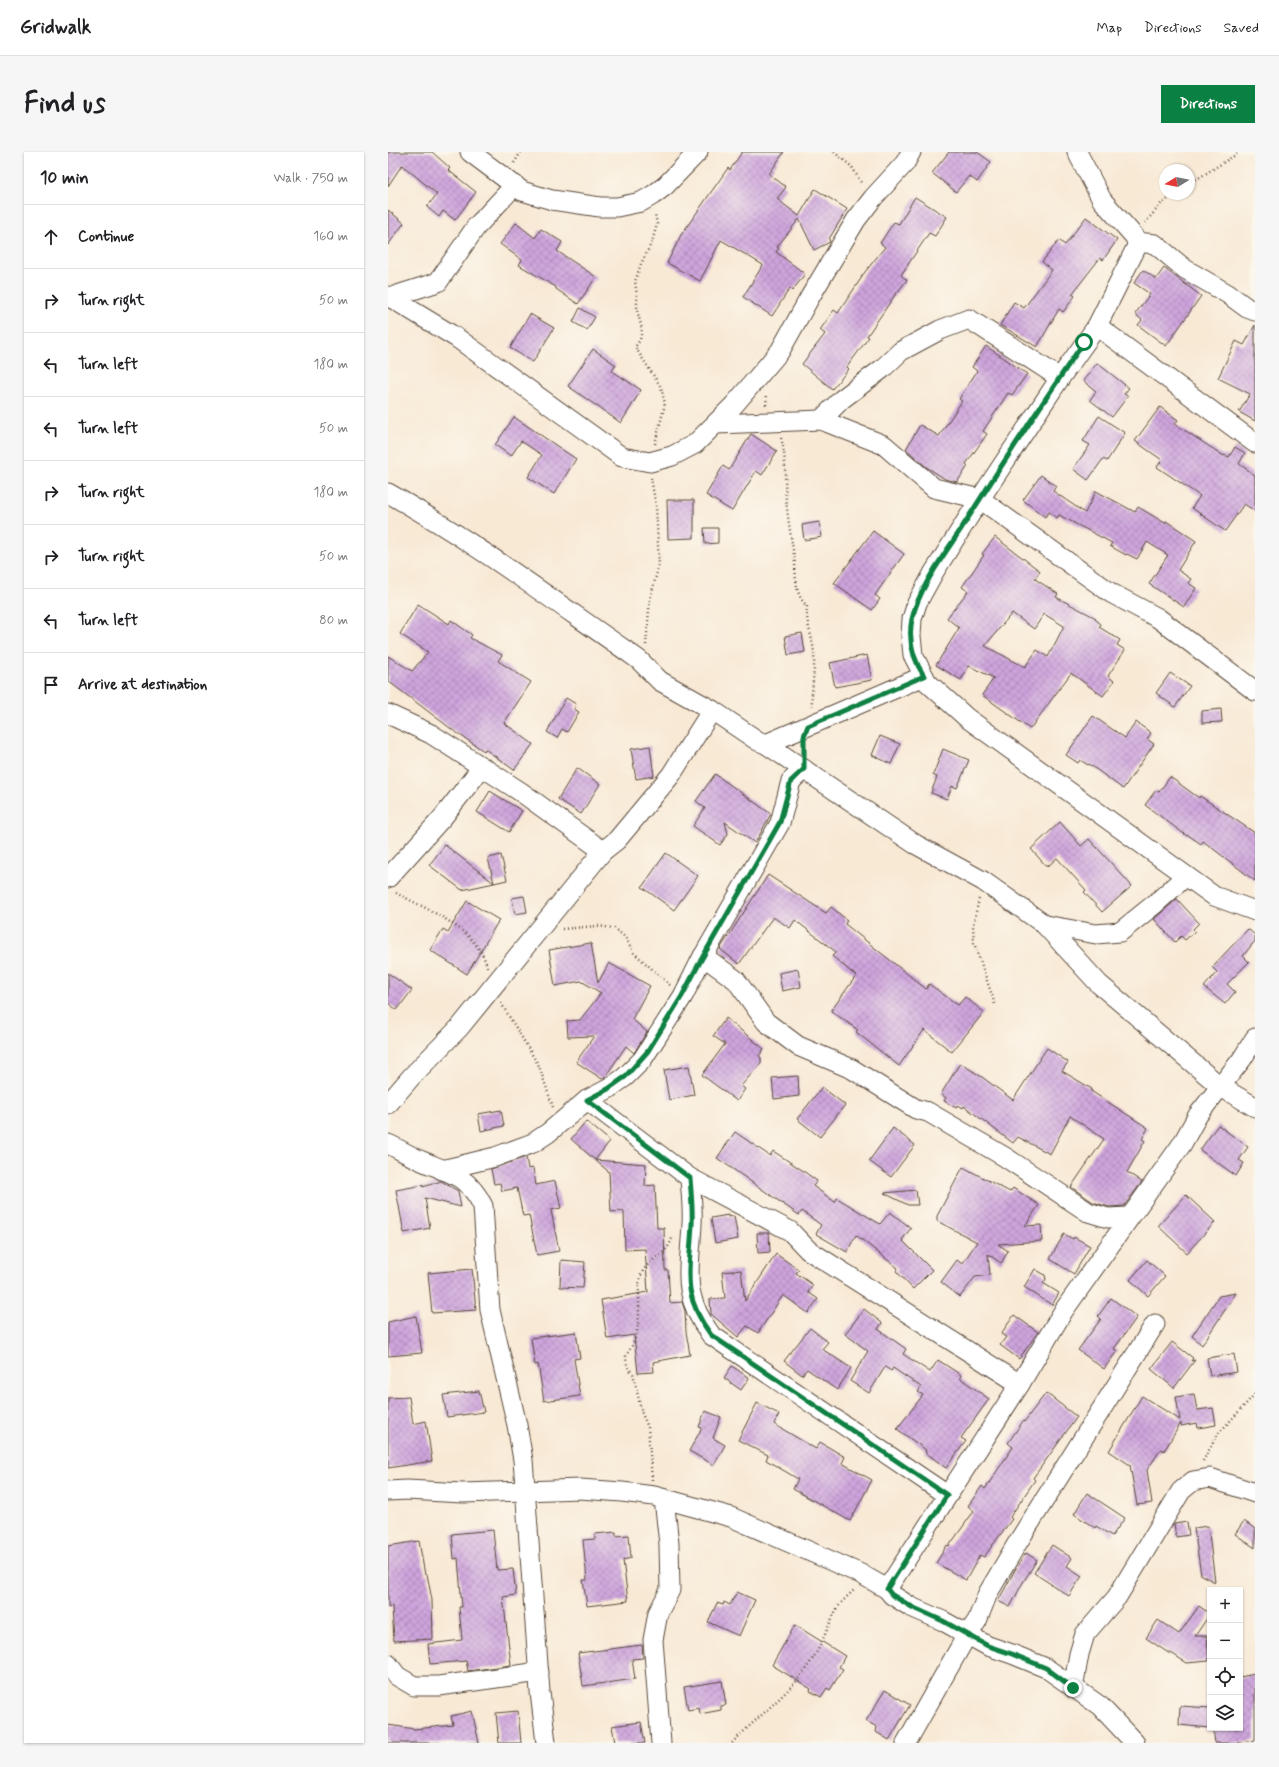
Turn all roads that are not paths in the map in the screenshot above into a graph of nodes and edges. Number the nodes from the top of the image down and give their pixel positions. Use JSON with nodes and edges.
{"nodes":[{"id":1,"x":470,"y":152,"type":"edge"},
{"id":2,"x":698,"y":152,"type":"edge"},
{"id":3,"x":911,"y":152,"type":"edge"},
{"id":4,"x":1077,"y":152,"type":"edge"},
{"id":5,"x":515,"y":185,"type":"junction"},
{"id":6,"x":1135,"y":239,"type":"junction"},
{"id":7,"x":389,"y":297,"type":"edge"},
{"id":8,"x":1255,"y":311,"type":"edge"},
{"id":9,"x":1097,"y":326,"type":"junction"},
{"id":10,"x":1060,"y":378,"type":"junction"},
{"id":11,"x":821,"y":420,"type":"junction"},
{"id":12,"x":716,"y":424,"type":"junction"},
{"id":13,"x":1255,"y":443,"type":"edge"},
{"id":14,"x":388,"y":493,"type":"edge"},
{"id":15,"x":980,"y":499,"type":"junction"},
{"id":16,"x":924,"y":676,"type":"junction"},
{"id":17,"x":1255,"y":691,"type":"edge"},
{"id":18,"x":712,"y":710,"type":"junction"},
{"id":19,"x":388,"y":714,"type":"edge"},
{"id":20,"x":766,"y":744,"type":"junction"},
{"id":21,"x":482,"y":767,"type":"junction"},
{"id":22,"x":804,"y":769,"type":"junction"},
{"id":23,"x":603,"y":851,"type":"junction"},
{"id":24,"x":1186,"y":876,"type":"junction"},
{"id":25,"x":391,"y":885,"type":"edge"},
{"id":26,"x":1255,"y":911,"type":"edge"},
{"id":27,"x":1045,"y":925,"type":"junction"},
{"id":28,"x":703,"y":956,"type":"junction"},
{"id":29,"x":1255,"y":1038,"type":"edge"},
{"id":30,"x":1221,"y":1087,"type":"junction"},
{"id":31,"x":390,"y":1098,"type":"edge"},
{"id":32,"x":587,"y":1100,"type":"junction"},
{"id":33,"x":1255,"y":1107,"type":"edge"},
{"id":34,"x":388,"y":1144,"type":"edge"},
{"id":35,"x":442,"y":1170,"type":"junction"},
{"id":36,"x":690,"y":1178,"type":"junction"},
{"id":37,"x":1129,"y":1218,"type":"junction"},
{"id":38,"x":1155,"y":1324,"type":"dead end"},
{"id":39,"x":1020,"y":1384,"type":"junction"},
{"id":40,"x":388,"y":1491,"type":"edge"},
{"id":41,"x":524,"y":1491,"type":"junction"},
{"id":42,"x":1255,"y":1493,"type":"edge"},
{"id":43,"x":947,"y":1495,"type":"junction"},
{"id":44,"x":659,"y":1498,"type":"junction"},
{"id":45,"x":887,"y":1589,"type":"junction"},
{"id":46,"x":967,"y":1635,"type":"junction"},
{"id":47,"x":388,"y":1664,"type":"edge"},
{"id":48,"x":539,"y":1672,"type":"junction"},
{"id":49,"x":1073,"y":1688,"type":"junction"},
{"id":50,"x":546,"y":1743,"type":"edge"},
{"id":51,"x":661,"y":1743,"type":"edge"},
{"id":52,"x":906,"y":1743,"type":"edge"},
{"id":53,"x":1135,"y":1743,"type":"edge"}],
"edges":[{"from":1,"to":5,"type":"street"},
{"from":2,"to":5,"type":"street"},
{"from":3,"to":12,"type":"street"},
{"from":4,"to":6,"type":"street"},
{"from":5,"to":7,"type":"street"},
{"from":6,"to":8,"type":"street"},
{"from":6,"to":9,"type":"street"},
{"from":7,"to":12,"type":"street"},
{"from":9,"to":10,"type":"street"},
{"from":9,"to":13,"type":"street"},
{"from":10,"to":11,"type":"street"},
{"from":10,"to":15,"type":"street"},
{"from":11,"to":12,"type":"street"},
{"from":11,"to":15,"type":"street"},
{"from":14,"to":18,"type":"street"},
{"from":15,"to":16,"type":"street"},
{"from":15,"to":17,"type":"street"},
{"from":16,"to":20,"type":"street"},
{"from":16,"to":24,"type":"street"},
{"from":18,"to":20,"type":"street"},
{"from":18,"to":23,"type":"street"},
{"from":19,"to":21,"type":"street"},
{"from":20,"to":22,"type":"street"},
{"from":21,"to":23,"type":"street"},
{"from":21,"to":25,"type":"street"},
{"from":22,"to":27,"type":"street"},
{"from":22,"to":28,"type":"street"},
{"from":23,"to":31,"type":"street"},
{"from":24,"to":26,"type":"street"},
{"from":24,"to":27,"type":"street"},
{"from":27,"to":30,"type":"street"},
{"from":28,"to":32,"type":"street"},
{"from":28,"to":37,"type":"street"},
{"from":29,"to":30,"type":"street"},
{"from":30,"to":33,"type":"street"},
{"from":30,"to":37,"type":"street"},
{"from":32,"to":35,"type":"street"},
{"from":32,"to":36,"type":"street"},
{"from":34,"to":35,"type":"street"},
{"from":35,"to":41,"type":"street"},
{"from":36,"to":39,"type":"street"},
{"from":36,"to":43,"type":"street"},
{"from":37,"to":39,"type":"street"},
{"from":38,"to":46,"type":"street"},
{"from":39,"to":43,"type":"street"},
{"from":40,"to":41,"type":"street"},
{"from":41,"to":44,"type":"street"},
{"from":41,"to":48,"type":"street"},
{"from":42,"to":49,"type":"street"},
{"from":43,"to":45,"type":"street"},
{"from":44,"to":45,"type":"street"},
{"from":44,"to":51,"type":"street"},
{"from":45,"to":46,"type":"street"},
{"from":46,"to":49,"type":"street"},
{"from":46,"to":52,"type":"street"},
{"from":47,"to":48,"type":"street"},
{"from":48,"to":50,"type":"street"},
{"from":49,"to":53,"type":"street"}]}
